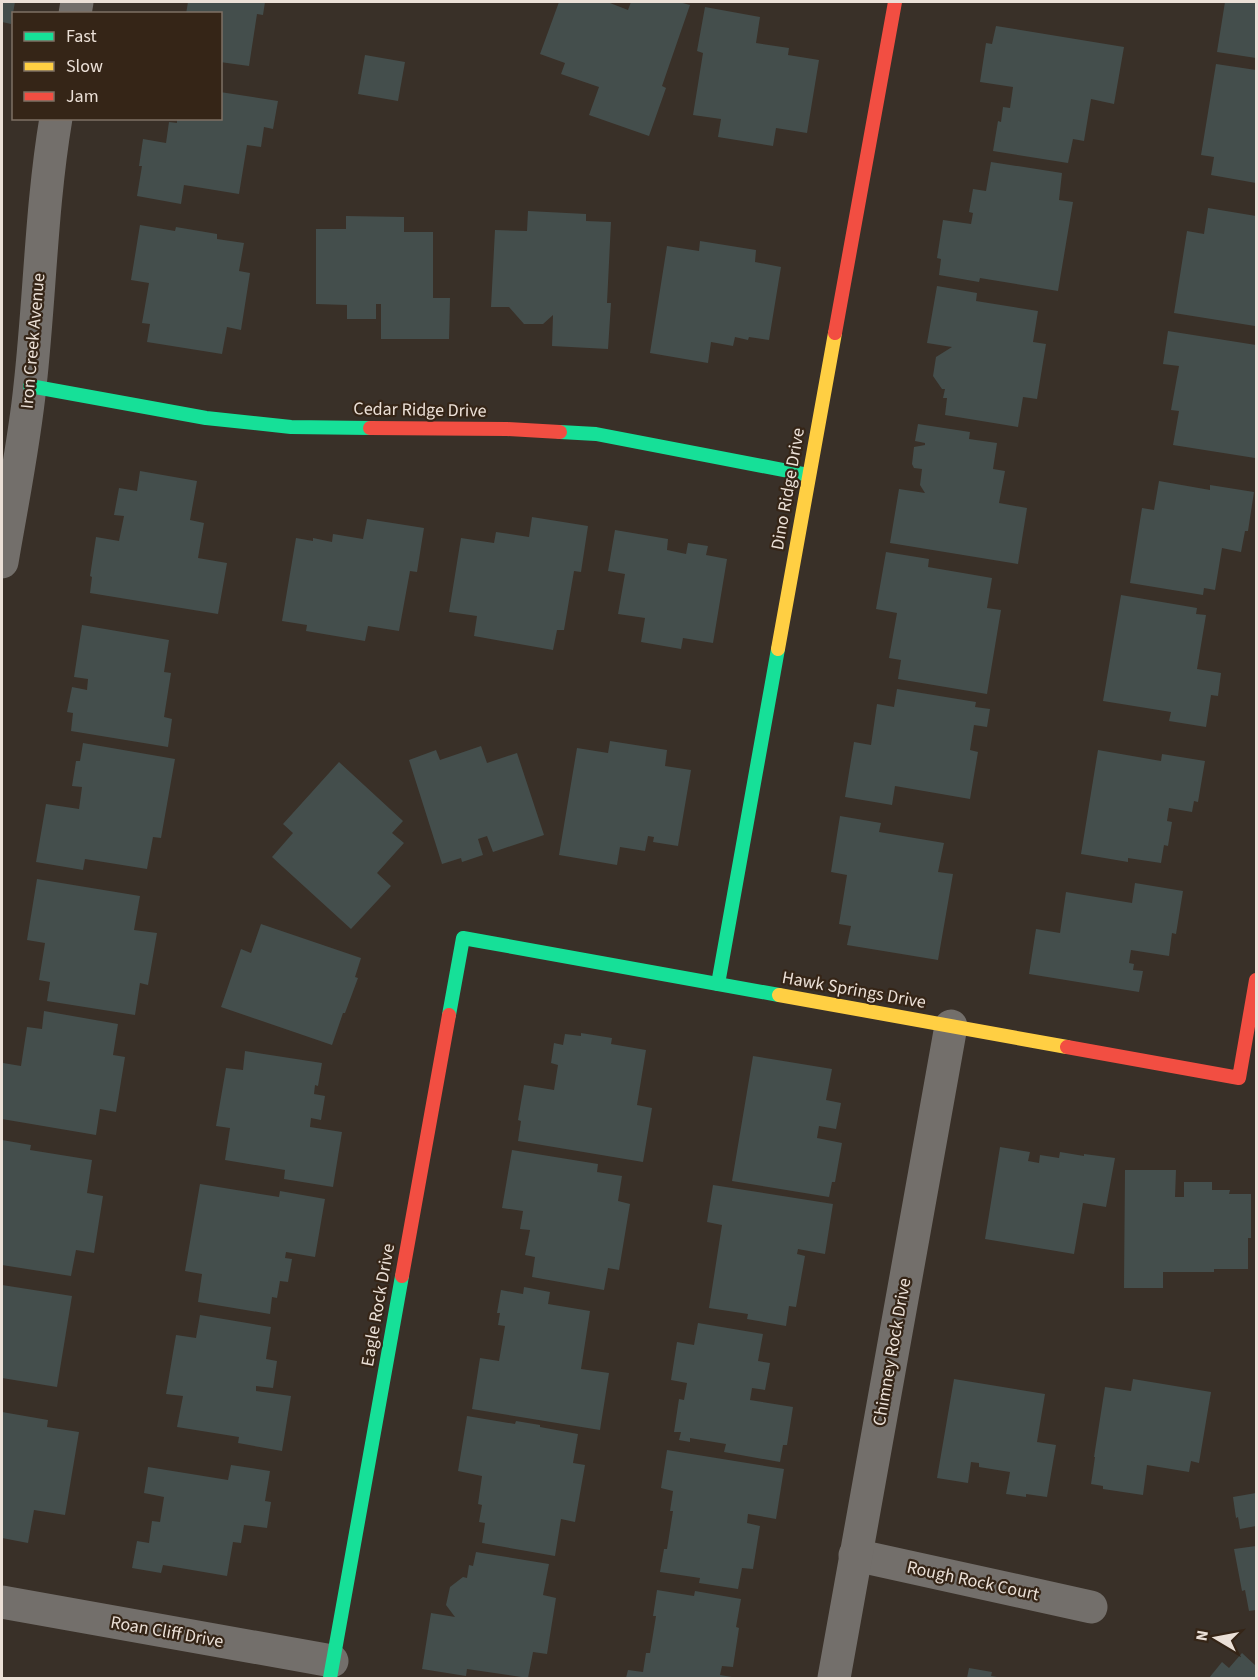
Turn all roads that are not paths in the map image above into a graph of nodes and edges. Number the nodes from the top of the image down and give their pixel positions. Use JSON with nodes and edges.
{"nodes":[{"id":1,"x":895,"y":2,"type":"edge"},
{"id":2,"x":56,"y":120,"type":"edge"},
{"id":3,"x":30,"y":386,"type":"junction"},
{"id":4,"x":809,"y":475,"type":"junction"},
{"id":5,"x":2,"y":562,"type":"edge"},
{"id":6,"x":463,"y":938,"type":"joint"},
{"id":7,"x":1257,"y":980,"type":"edge"},
{"id":8,"x":717,"y":984,"type":"junction"},
{"id":9,"x":951,"y":1026,"type":"junction"},
{"id":10,"x":855,"y":1555,"type":"junction"},
{"id":11,"x":2,"y":1602,"type":"edge"},
{"id":12,"x":1092,"y":1606,"type":"dead end"},
{"id":13,"x":331,"y":1670,"type":"edge"},
{"id":14,"x":834,"y":1678,"type":"edge"}],
"edges":[{"from":1,"to":4,"type":"street","name":"Dino Ridge Drive"},
{"from":2,"to":3,"type":"street","name":"Iron Creek Avenue"},
{"from":3,"to":4,"type":"street","name":"Cedar Ridge Drive"},
{"from":3,"to":5,"type":"street","name":"Iron Creek Avenue"},
{"from":4,"to":8,"type":"street","name":"Dino Ridge Drive"},
{"from":6,"to":8,"type":"street","name":"Hawk Springs Drive"},
{"from":6,"to":13,"type":"street","name":"Eagle Rock Drive"},
{"from":7,"to":9,"type":"street","name":"Hawk Springs Drive"},
{"from":8,"to":9,"type":"street","name":"Hawk Springs Drive"},
{"from":9,"to":10,"type":"street","name":"Chimney Rock Drive"},
{"from":10,"to":12,"type":"street","name":"Rough Rock Court"},
{"from":10,"to":14,"type":"street","name":"Chimney Rock Drive"},
{"from":11,"to":13,"type":"street","name":"Roan Cliff Drive"}]}
